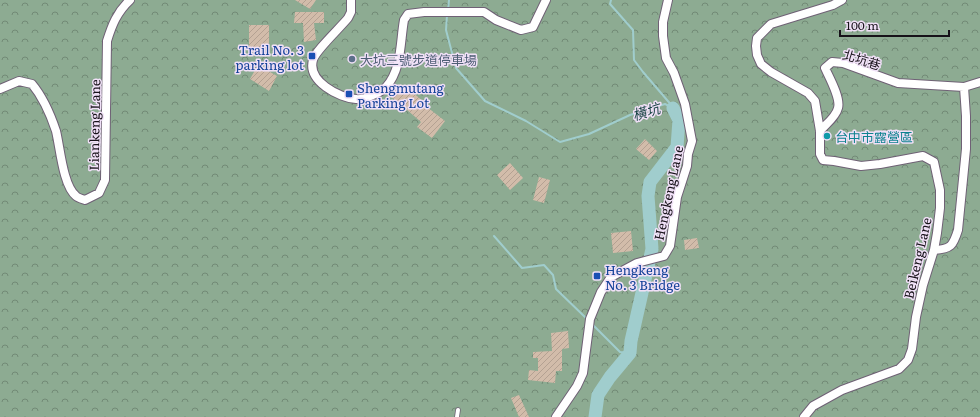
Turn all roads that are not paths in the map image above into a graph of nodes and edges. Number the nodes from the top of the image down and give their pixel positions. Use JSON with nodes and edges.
{"nodes":[{"id":1,"x":130,"y":0,"type":"edge"},
{"id":2,"x":351,"y":0,"type":"edge"},
{"id":3,"x":546,"y":0,"type":"edge"},
{"id":4,"x":668,"y":0,"type":"edge"},
{"id":5,"x":842,"y":0,"type":"edge"},
{"id":6,"x":980,"y":82,"type":"edge"},
{"id":7,"x":964,"y":87,"type":"junction"},
{"id":8,"x":0,"y":89,"type":"edge"},
{"id":9,"x":820,"y":131,"type":"junction"},
{"id":10,"x":934,"y":250,"type":"junction"},
{"id":11,"x":458,"y":410,"type":"dead end"},
{"id":12,"x":457,"y":417,"type":"edge"},
{"id":13,"x":556,"y":417,"type":"edge"},
{"id":14,"x":804,"y":417,"type":"edge"}],
"edges":[{"from":1,"to":8,"type":"street","name":"Liankeng Lane"},
{"from":2,"to":3,"type":"street"},
{"from":4,"to":13,"type":"street","name":"Hengkeng Lane"},
{"from":5,"to":9,"type":"street","name":"Beikeng Lane"},
{"from":6,"to":7,"type":"street","name":"北坑巷"},
{"from":7,"to":9,"type":"street","name":"北坑巷"},
{"from":7,"to":10,"type":"street"},
{"from":9,"to":10,"type":"street","name":"Beikeng Lane"},
{"from":10,"to":14,"type":"street","name":"Beikeng Lane"},
{"from":11,"to":12,"type":"lane"}]}
